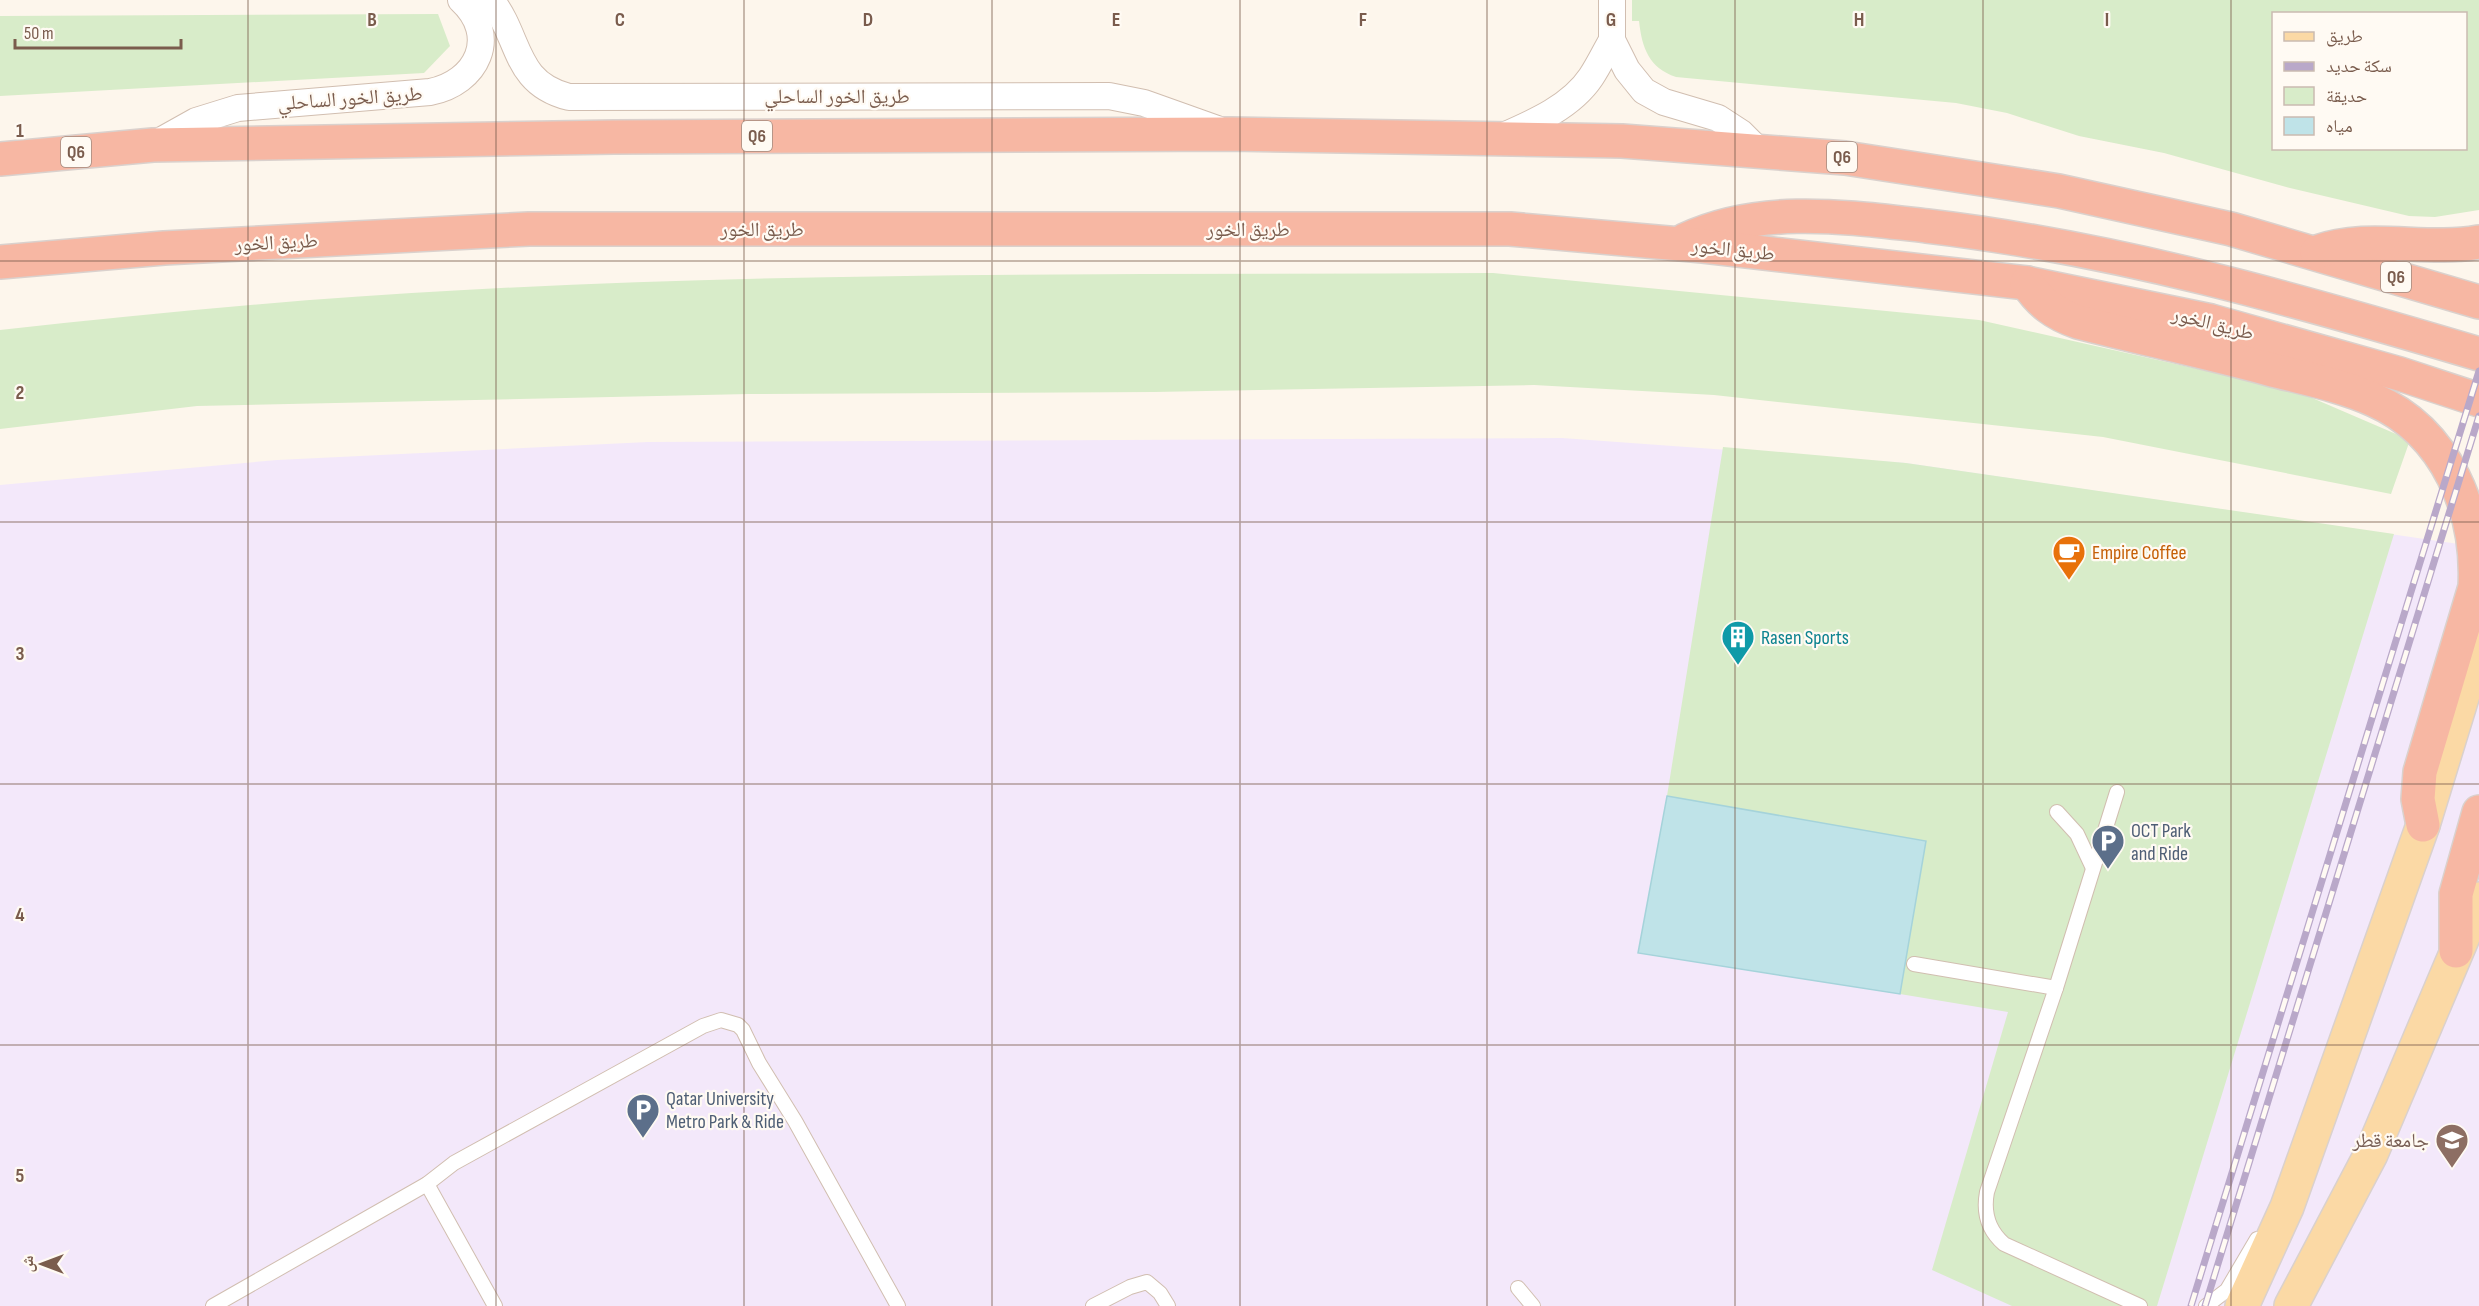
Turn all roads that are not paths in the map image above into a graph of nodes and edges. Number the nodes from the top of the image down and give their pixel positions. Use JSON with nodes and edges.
{"nodes":[{"id":1,"x":461,"y":0,"type":"edge"},
{"id":2,"x":490,"y":0,"type":"edge"},
{"id":3,"x":1612,"y":0,"type":"edge"},
{"id":4,"x":1612,"y":40,"type":"junction"},
{"id":5,"x":1231,"y":134,"type":"junction"},
{"id":6,"x":1500,"y":138,"type":"junction"},
{"id":7,"x":153,"y":145,"type":"junction"},
{"id":8,"x":1758,"y":150,"type":"junction"},
{"id":9,"x":0,"y":159,"type":"edge"},
{"id":10,"x":2479,"y":242,"type":"edge"},
{"id":11,"x":1678,"y":243,"type":"junction"},
{"id":12,"x":2313,"y":253,"type":"junction"},
{"id":13,"x":0,"y":262,"type":"edge"},
{"id":14,"x":2027,"y":283,"type":"junction"},
{"id":15,"x":2479,"y":302,"type":"edge"},
{"id":16,"x":2479,"y":354,"type":"edge"},
{"id":17,"x":2479,"y":399,"type":"edge"},
{"id":18,"x":2479,"y":642,"type":"edge"},
{"id":19,"x":2117,"y":792,"type":"dead end"},
{"id":20,"x":2057,"y":812,"type":"dead end"},
{"id":21,"x":2479,"y":812,"type":"edge"},
{"id":22,"x":2423,"y":825,"type":"junction"},
{"id":23,"x":2092,"y":866,"type":"junction"},
{"id":24,"x":2479,"y":899,"type":"edge"},
{"id":25,"x":2456,"y":951,"type":"junction"},
{"id":26,"x":1914,"y":964,"type":"dead end"},
{"id":27,"x":2056,"y":988,"type":"junction"},
{"id":28,"x":427,"y":1184,"type":"junction"},
{"id":29,"x":2287,"y":1207,"type":"junction"},
{"id":30,"x":1518,"y":1288,"type":"dead end"},
{"id":31,"x":2292,"y":1305,"type":"edge"},
{"id":32,"x":213,"y":1306,"type":"edge"},
{"id":33,"x":495,"y":1306,"type":"edge"},
{"id":34,"x":898,"y":1306,"type":"edge"},
{"id":35,"x":1093,"y":1306,"type":"edge"},
{"id":36,"x":1168,"y":1306,"type":"edge"},
{"id":37,"x":1533,"y":1306,"type":"edge"},
{"id":38,"x":2140,"y":1306,"type":"edge"},
{"id":39,"x":2206,"y":1306,"type":"edge"},
{"id":40,"x":2242,"y":1306,"type":"edge"}],
"edges":[{"from":1,"to":7,"type":"street","name":"طريق الخور الساحلي"},
{"from":2,"to":5,"type":"street","name":"طريق الخور الساحلي"},
{"from":3,"to":4,"type":"street"},
{"from":4,"to":6,"type":"street"},
{"from":4,"to":8,"type":"street"},
{"from":5,"to":6,"type":"highway","number":"Q6"},
{"from":5,"to":7,"type":"highway","number":"Q6"},
{"from":6,"to":8,"type":"highway","number":"Q6"},
{"from":7,"to":9,"type":"highway","number":"Q6"},
{"from":8,"to":12,"type":"highway","number":"Q6"},
{"from":10,"to":12,"type":"highway"},
{"from":11,"to":13,"type":"highway","name":"طريق الخور"},
{"from":11,"to":14,"type":"highway","name":"طريق الخور"},
{"from":11,"to":16,"type":"highway"},
{"from":12,"to":15,"type":"highway","number":"Q6"},
{"from":14,"to":17,"type":"highway","name":"طريق الخور"},
{"from":14,"to":22,"type":"highway"},
{"from":18,"to":22,"type":"main road"},
{"from":19,"to":23,"type":"lane"},
{"from":20,"to":23,"type":"lane"},
{"from":21,"to":25,"type":"highway"},
{"from":22,"to":29,"type":"main road"},
{"from":23,"to":27,"type":"lane"},
{"from":24,"to":25,"type":"main road"},
{"from":25,"to":31,"type":"main road"},
{"from":26,"to":27,"type":"lane"},
{"from":27,"to":38,"type":"lane"},
{"from":28,"to":32,"type":"lane"},
{"from":28,"to":33,"type":"lane"},
{"from":28,"to":34,"type":"lane"},
{"from":29,"to":39,"type":"lane"},
{"from":29,"to":40,"type":"main road"},
{"from":30,"to":37,"type":"lane"},
{"from":35,"to":36,"type":"lane"}]}
